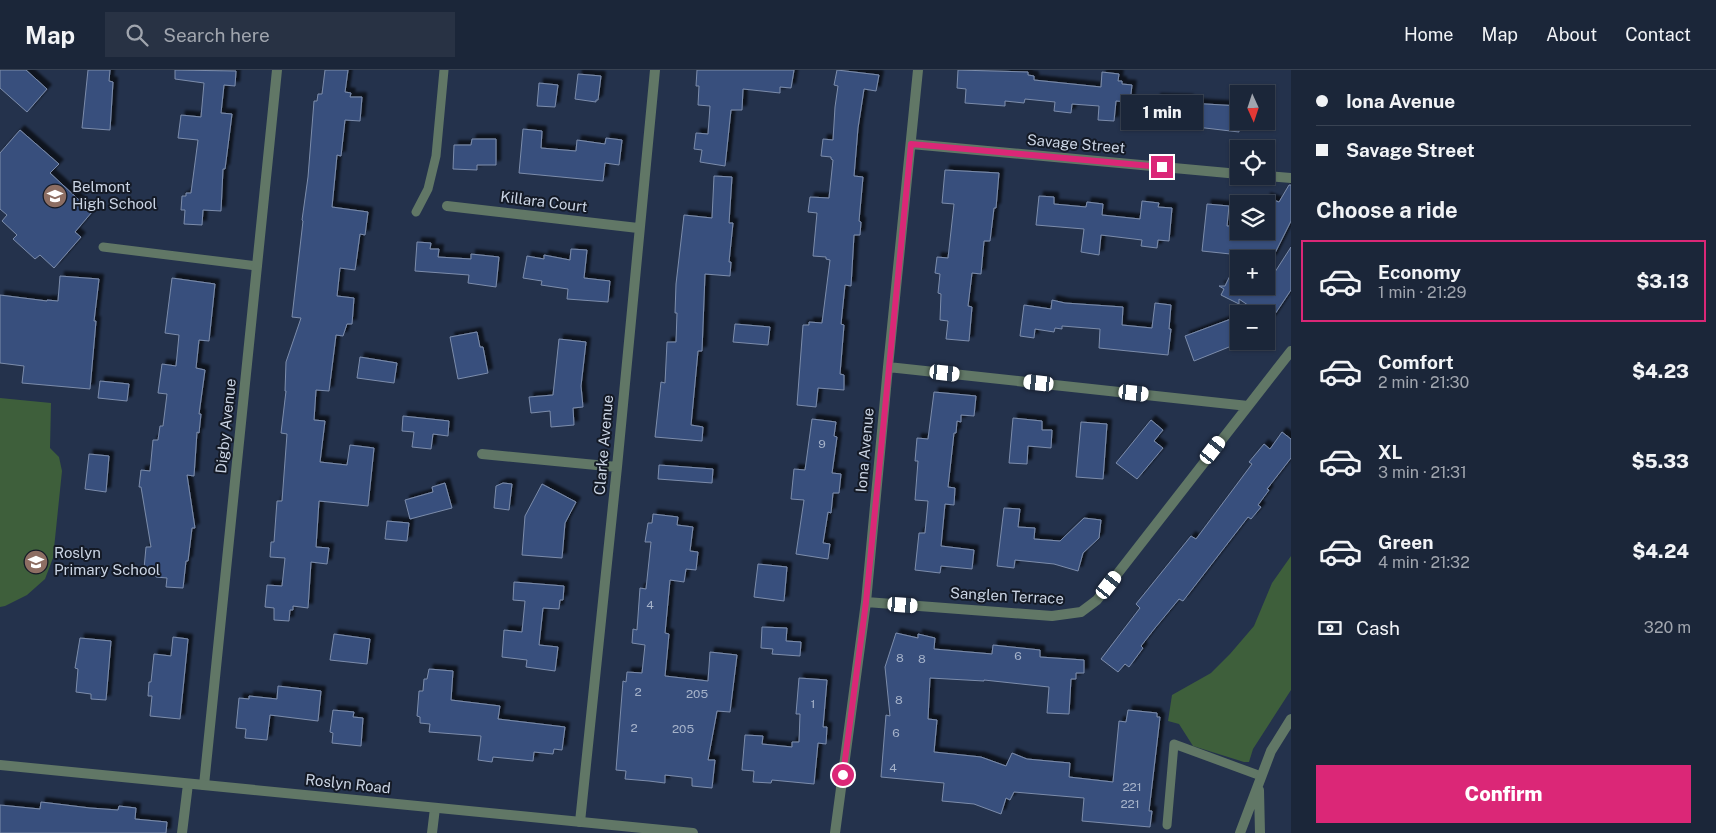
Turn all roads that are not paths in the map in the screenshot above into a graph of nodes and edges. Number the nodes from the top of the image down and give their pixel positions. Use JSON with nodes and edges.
{"nodes":[{"id":1,"x":277,"y":70,"type":"edge"},
{"id":2,"x":444,"y":70,"type":"edge"},
{"id":3,"x":655,"y":70,"type":"edge"},
{"id":4,"x":918,"y":70,"type":"edge"},
{"id":5,"x":911,"y":144,"type":"junction"},
{"id":6,"x":1230,"y":173,"type":"edge"},
{"id":7,"x":1275,"y":177,"type":"edge"},
{"id":8,"x":1291,"y":178,"type":"edge"},
{"id":9,"x":447,"y":206,"type":"dead end"},
{"id":10,"x":416,"y":212,"type":"dead end"},
{"id":11,"x":638,"y":228,"type":"junction"},
{"id":12,"x":103,"y":247,"type":"dead end"},
{"id":13,"x":257,"y":266,"type":"junction"},
{"id":14,"x":1291,"y":351,"type":"edge"},
{"id":15,"x":888,"y":367,"type":"junction"},
{"id":16,"x":1248,"y":406,"type":"junction"},
{"id":17,"x":482,"y":454,"type":"dead end"},
{"id":18,"x":617,"y":467,"type":"junction"},
{"id":19,"x":866,"y":602,"type":"junction"},
{"id":20,"x":1291,"y":718,"type":"edge"},
{"id":21,"x":0,"y":766,"type":"edge"},
{"id":22,"x":1260,"y":780,"type":"junction"},
{"id":23,"x":188,"y":784,"type":"junction"},
{"id":24,"x":204,"y":785,"type":"junction"},
{"id":25,"x":435,"y":808,"type":"junction"},
{"id":26,"x":580,"y":822,"type":"junction"},
{"id":27,"x":1168,"y":824,"type":"dead end"},
{"id":28,"x":182,"y":833,"type":"edge"},
{"id":29,"x":432,"y":833,"type":"edge"},
{"id":30,"x":693,"y":833,"type":"edge"},
{"id":31,"x":835,"y":833,"type":"edge"},
{"id":32,"x":1240,"y":833,"type":"edge"},
{"id":33,"x":1260,"y":833,"type":"edge"}],
"edges":[{"from":1,"to":13,"type":"street","name":"Digby Avenue"},
{"from":2,"to":10,"type":"lane"},
{"from":3,"to":11,"type":"street","name":"Clarke Avenue"},
{"from":4,"to":5,"type":"street","name":"Iona Avenue"},
{"from":5,"to":6,"type":"street","name":"Savage Street"},
{"from":5,"to":15,"type":"street","name":"Iona Avenue"},
{"from":7,"to":8,"type":"street"},
{"from":9,"to":11,"type":"street","name":"Killara Court"},
{"from":11,"to":18,"type":"street","name":"Clarke Avenue"},
{"from":12,"to":13,"type":"lane"},
{"from":13,"to":24,"type":"street","name":"Digby Avenue"},
{"from":14,"to":16,"type":"street","name":"Sanglen Terrace"},
{"from":15,"to":16,"type":"street"},
{"from":15,"to":19,"type":"street","name":"Iona Avenue"},
{"from":16,"to":19,"type":"street","name":"Sanglen Terrace"},
{"from":17,"to":18,"type":"street"},
{"from":18,"to":26,"type":"street","name":"Clarke Avenue"},
{"from":19,"to":31,"type":"street","name":"Iona Avenue"},
{"from":20,"to":22,"type":"street"},
{"from":21,"to":23,"type":"street","name":"Roslyn Road"},
{"from":22,"to":27,"type":"lane"},
{"from":22,"to":32,"type":"street"},
{"from":22,"to":33,"type":"street"},
{"from":23,"to":24,"type":"street","name":"Roslyn Road"},
{"from":23,"to":28,"type":"street"},
{"from":24,"to":25,"type":"street","name":"Roslyn Road"},
{"from":25,"to":26,"type":"street","name":"Roslyn Road"},
{"from":25,"to":29,"type":"street"},
{"from":26,"to":30,"type":"street","name":"Roslyn Road"}]}
